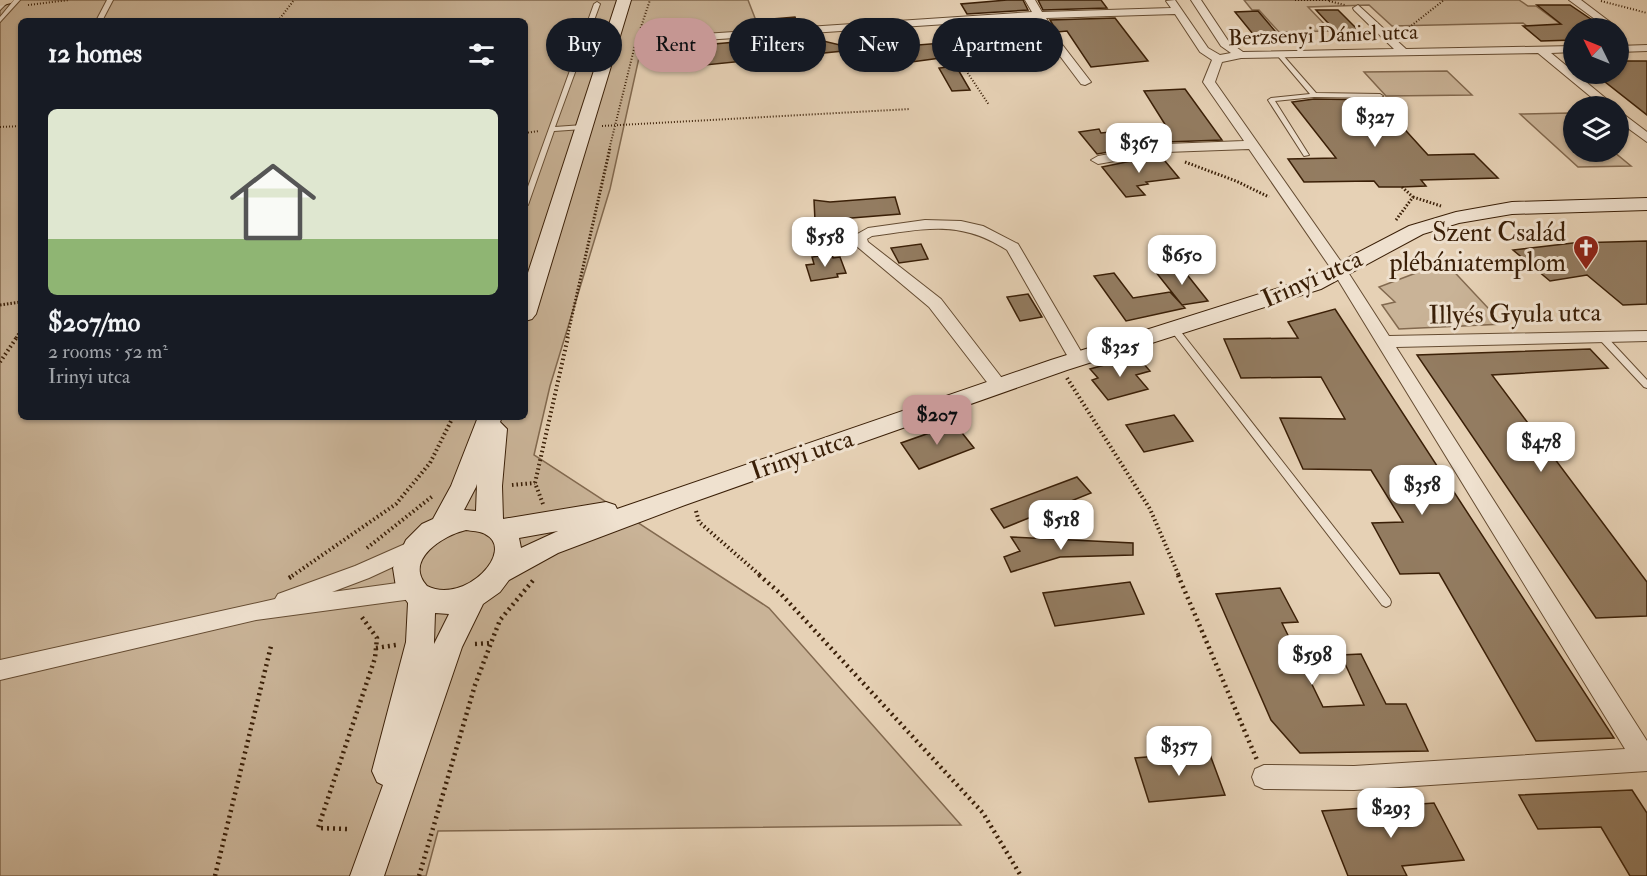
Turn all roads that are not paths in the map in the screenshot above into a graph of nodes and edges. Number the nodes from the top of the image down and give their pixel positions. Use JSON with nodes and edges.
{"nodes":[{"id":1,"x":17,"y":0,"type":"edge"},
{"id":2,"x":110,"y":0,"type":"edge"},
{"id":3,"x":624,"y":0,"type":"edge"},
{"id":4,"x":1030,"y":0,"type":"edge"},
{"id":5,"x":1170,"y":0,"type":"edge"},
{"id":6,"x":1196,"y":0,"type":"edge"},
{"id":7,"x":1574,"y":0,"type":"edge"},
{"id":8,"x":6,"y":2,"type":"edge"},
{"id":9,"x":597,"y":4,"type":"dead end"},
{"id":10,"x":0,"y":8,"type":"edge"},
{"id":11,"x":1358,"y":8,"type":"road end"},
{"id":12,"x":1178,"y":12,"type":"junction"},
{"id":13,"x":1040,"y":15,"type":"junction"},
{"id":14,"x":101,"y":18,"type":"edge"},
{"id":15,"x":1600,"y":18,"type":"edge"},
{"id":16,"x":0,"y":20,"type":"edge"},
{"id":17,"x":717,"y":36,"type":"edge"},
{"id":18,"x":1629,"y":39,"type":"edge"},
{"id":19,"x":1644,"y":48,"type":"edge"},
{"id":20,"x":1540,"y":49,"type":"junction"},
{"id":21,"x":1563,"y":49,"type":"edge"},
{"id":22,"x":1629,"y":49,"type":"edge"},
{"id":23,"x":1404,"y":53,"type":"junction"},
{"id":24,"x":1279,"y":54,"type":"junction"},
{"id":25,"x":1241,"y":55,"type":"junction"},
{"id":26,"x":1218,"y":59,"type":"junction"},
{"id":27,"x":1085,"y":82,"type":"dead end"},
{"id":28,"x":1314,"y":95,"type":"junction"},
{"id":29,"x":1380,"y":96,"type":"dead end"},
{"id":30,"x":1597,"y":96,"type":"edge"},
{"id":31,"x":1629,"y":123,"type":"edge"},
{"id":32,"x":583,"y":127,"type":"junction"},
{"id":33,"x":551,"y":129,"type":"junction"},
{"id":34,"x":1647,"y":138,"type":"edge"},
{"id":35,"x":1253,"y":145,"type":"junction"},
{"id":36,"x":1306,"y":155,"type":"dead end"},
{"id":37,"x":1098,"y":160,"type":"dead end"},
{"id":38,"x":528,"y":196,"type":"edge"},
{"id":39,"x":1647,"y":204,"type":"edge"},
{"id":40,"x":1339,"y":269,"type":"junction"},
{"id":41,"x":528,"y":304,"type":"edge"},
{"id":42,"x":1175,"y":330,"type":"junction"},
{"id":43,"x":1647,"y":336,"type":"edge"},
{"id":44,"x":1603,"y":338,"type":"junction"},
{"id":45,"x":1385,"y":342,"type":"junction"},
{"id":46,"x":1068,"y":362,"type":"junction"},
{"id":47,"x":1647,"y":385,"type":"edge"},
{"id":48,"x":999,"y":386,"type":"junction"},
{"id":49,"x":489,"y":420,"type":"edge"},
{"id":50,"x":497,"y":420,"type":"edge"},
{"id":51,"x":442,"y":526,"type":"junction"},
{"id":52,"x":495,"y":526,"type":"junction"},
{"id":53,"x":548,"y":534,"type":"junction"},
{"id":54,"x":414,"y":548,"type":"junction"},
{"id":55,"x":502,"y":571,"type":"junction"},
{"id":56,"x":417,"y":594,"type":"junction"},
{"id":57,"x":473,"y":596,"type":"junction"},
{"id":58,"x":1386,"y":602,"type":"dead end"},
{"id":59,"x":256,"y":611,"type":"junction"},
{"id":60,"x":0,"y":670,"type":"edge"},
{"id":61,"x":1646,"y":759,"type":"edge"},
{"id":62,"x":1264,"y":777,"type":"road end"},
{"id":63,"x":367,"y":876,"type":"edge"}],
"edges":[{"from":1,"to":8,"type":"lane"},
{"from":2,"to":14,"type":"lane"},
{"from":3,"to":32,"type":"street"},
{"from":4,"to":13,"type":"street"},
{"from":5,"to":12,"type":"street"},
{"from":6,"to":25,"type":"street"},
{"from":7,"to":15,"type":"street"},
{"from":8,"to":10,"type":"lane"},
{"from":8,"to":16,"type":"lane"},
{"from":9,"to":33,"type":"lane"},
{"from":11,"to":23,"type":"street"},
{"from":12,"to":13,"type":"street"},
{"from":12,"to":26,"type":"street"},
{"from":13,"to":17,"type":"street"},
{"from":13,"to":27,"type":"street"},
{"from":18,"to":19,"type":"street"},
{"from":19,"to":22,"type":"street"},
{"from":20,"to":21,"type":"street","name":"Berzsenyi Dániel utca"},
{"from":20,"to":23,"type":"street","name":"Berzsenyi Dániel utca"},
{"from":20,"to":30,"type":"street"},
{"from":23,"to":24,"type":"street","name":"Berzsenyi Dániel utca"},
{"from":24,"to":25,"type":"street","name":"Berzsenyi Dániel utca"},
{"from":24,"to":28,"type":"lane"},
{"from":25,"to":26,"type":"street","name":"Berzsenyi Dániel utca"},
{"from":26,"to":35,"type":"street","name":"Berzsenyi Dániel utca"},
{"from":28,"to":29,"type":"lane"},
{"from":28,"to":36,"type":"lane"},
{"from":31,"to":34,"type":"street"},
{"from":32,"to":33,"type":"lane"},
{"from":32,"to":41,"type":"street"},
{"from":33,"to":38,"type":"lane"},
{"from":35,"to":37,"type":"street"},
{"from":35,"to":40,"type":"street","name":"Berzsenyi Dániel utca"},
{"from":39,"to":40,"type":"street","name":"Irinyi utca"},
{"from":40,"to":42,"type":"street","name":"Irinyi utca"},
{"from":40,"to":45,"type":"street","name":"Berzsenyi Dániel utca"},
{"from":42,"to":46,"type":"street","name":"Irinyi utca"},
{"from":42,"to":58,"type":"lane"},
{"from":43,"to":44,"type":"street","name":"Illyés Gyula utca"},
{"from":44,"to":45,"type":"street","name":"Illyés Gyula utca"},
{"from":44,"to":47,"type":"lane"},
{"from":45,"to":61,"type":"street","name":"Berzsenyi Dániel utca"},
{"from":46,"to":48,"type":"street","name":"Irinyi utca"},
{"from":46,"to":48,"type":"street"},
{"from":48,"to":53,"type":"street","name":"Irinyi utca"},
{"from":49,"to":51,"type":"street"},
{"from":50,"to":52,"type":"street"},
{"from":51,"to":52,"type":"street"},
{"from":51,"to":54,"type":"street"},
{"from":52,"to":53,"type":"street","name":"Irinyi utca"},
{"from":52,"to":55,"type":"street"},
{"from":53,"to":55,"type":"street","name":"Irinyi utca"},
{"from":54,"to":56,"type":"street"},
{"from":54,"to":59,"type":"street"},
{"from":55,"to":57,"type":"street"},
{"from":56,"to":57,"type":"street"},
{"from":56,"to":59,"type":"street"},
{"from":56,"to":63,"type":"street"},
{"from":57,"to":63,"type":"street"},
{"from":59,"to":60,"type":"street"},
{"from":61,"to":62,"type":"street"}]}
